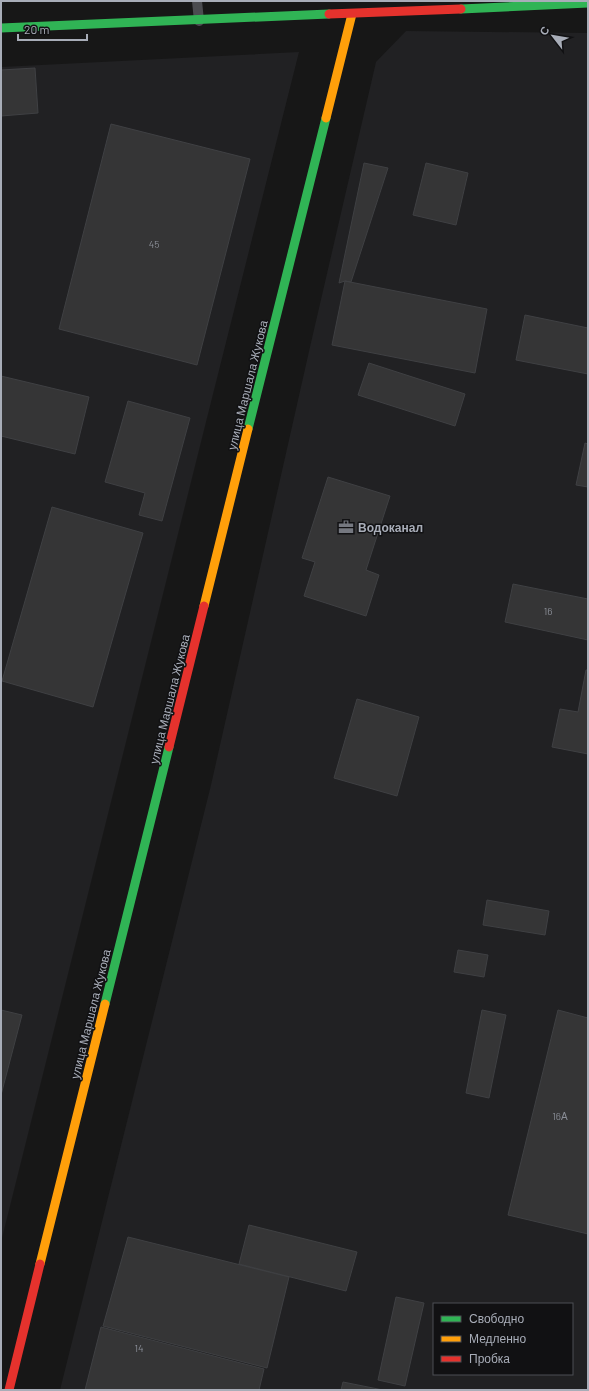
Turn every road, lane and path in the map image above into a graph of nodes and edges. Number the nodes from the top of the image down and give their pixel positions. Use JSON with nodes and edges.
{"nodes":[{"id":1,"x":198,"y":1,"type":"edge"},
{"id":2,"x":558,"y":3,"type":"edge"},
{"id":3,"x":588,"y":3,"type":"edge"},
{"id":4,"x":352,"y":14,"type":"junction"},
{"id":5,"x":198,"y":21,"type":"junction"},
{"id":6,"x":1,"y":28,"type":"edge"},
{"id":7,"x":9,"y":1390,"type":"edge"}],
"edges":[{"from":1,"to":5,"type":"lane"},
{"from":2,"to":3,"type":"street"},
{"from":2,"to":4,"type":"street"},
{"from":4,"to":5,"type":"street"},
{"from":4,"to":7,"type":"street","name":"улица Маршала Жукова"},
{"from":5,"to":6,"type":"street"}]}
